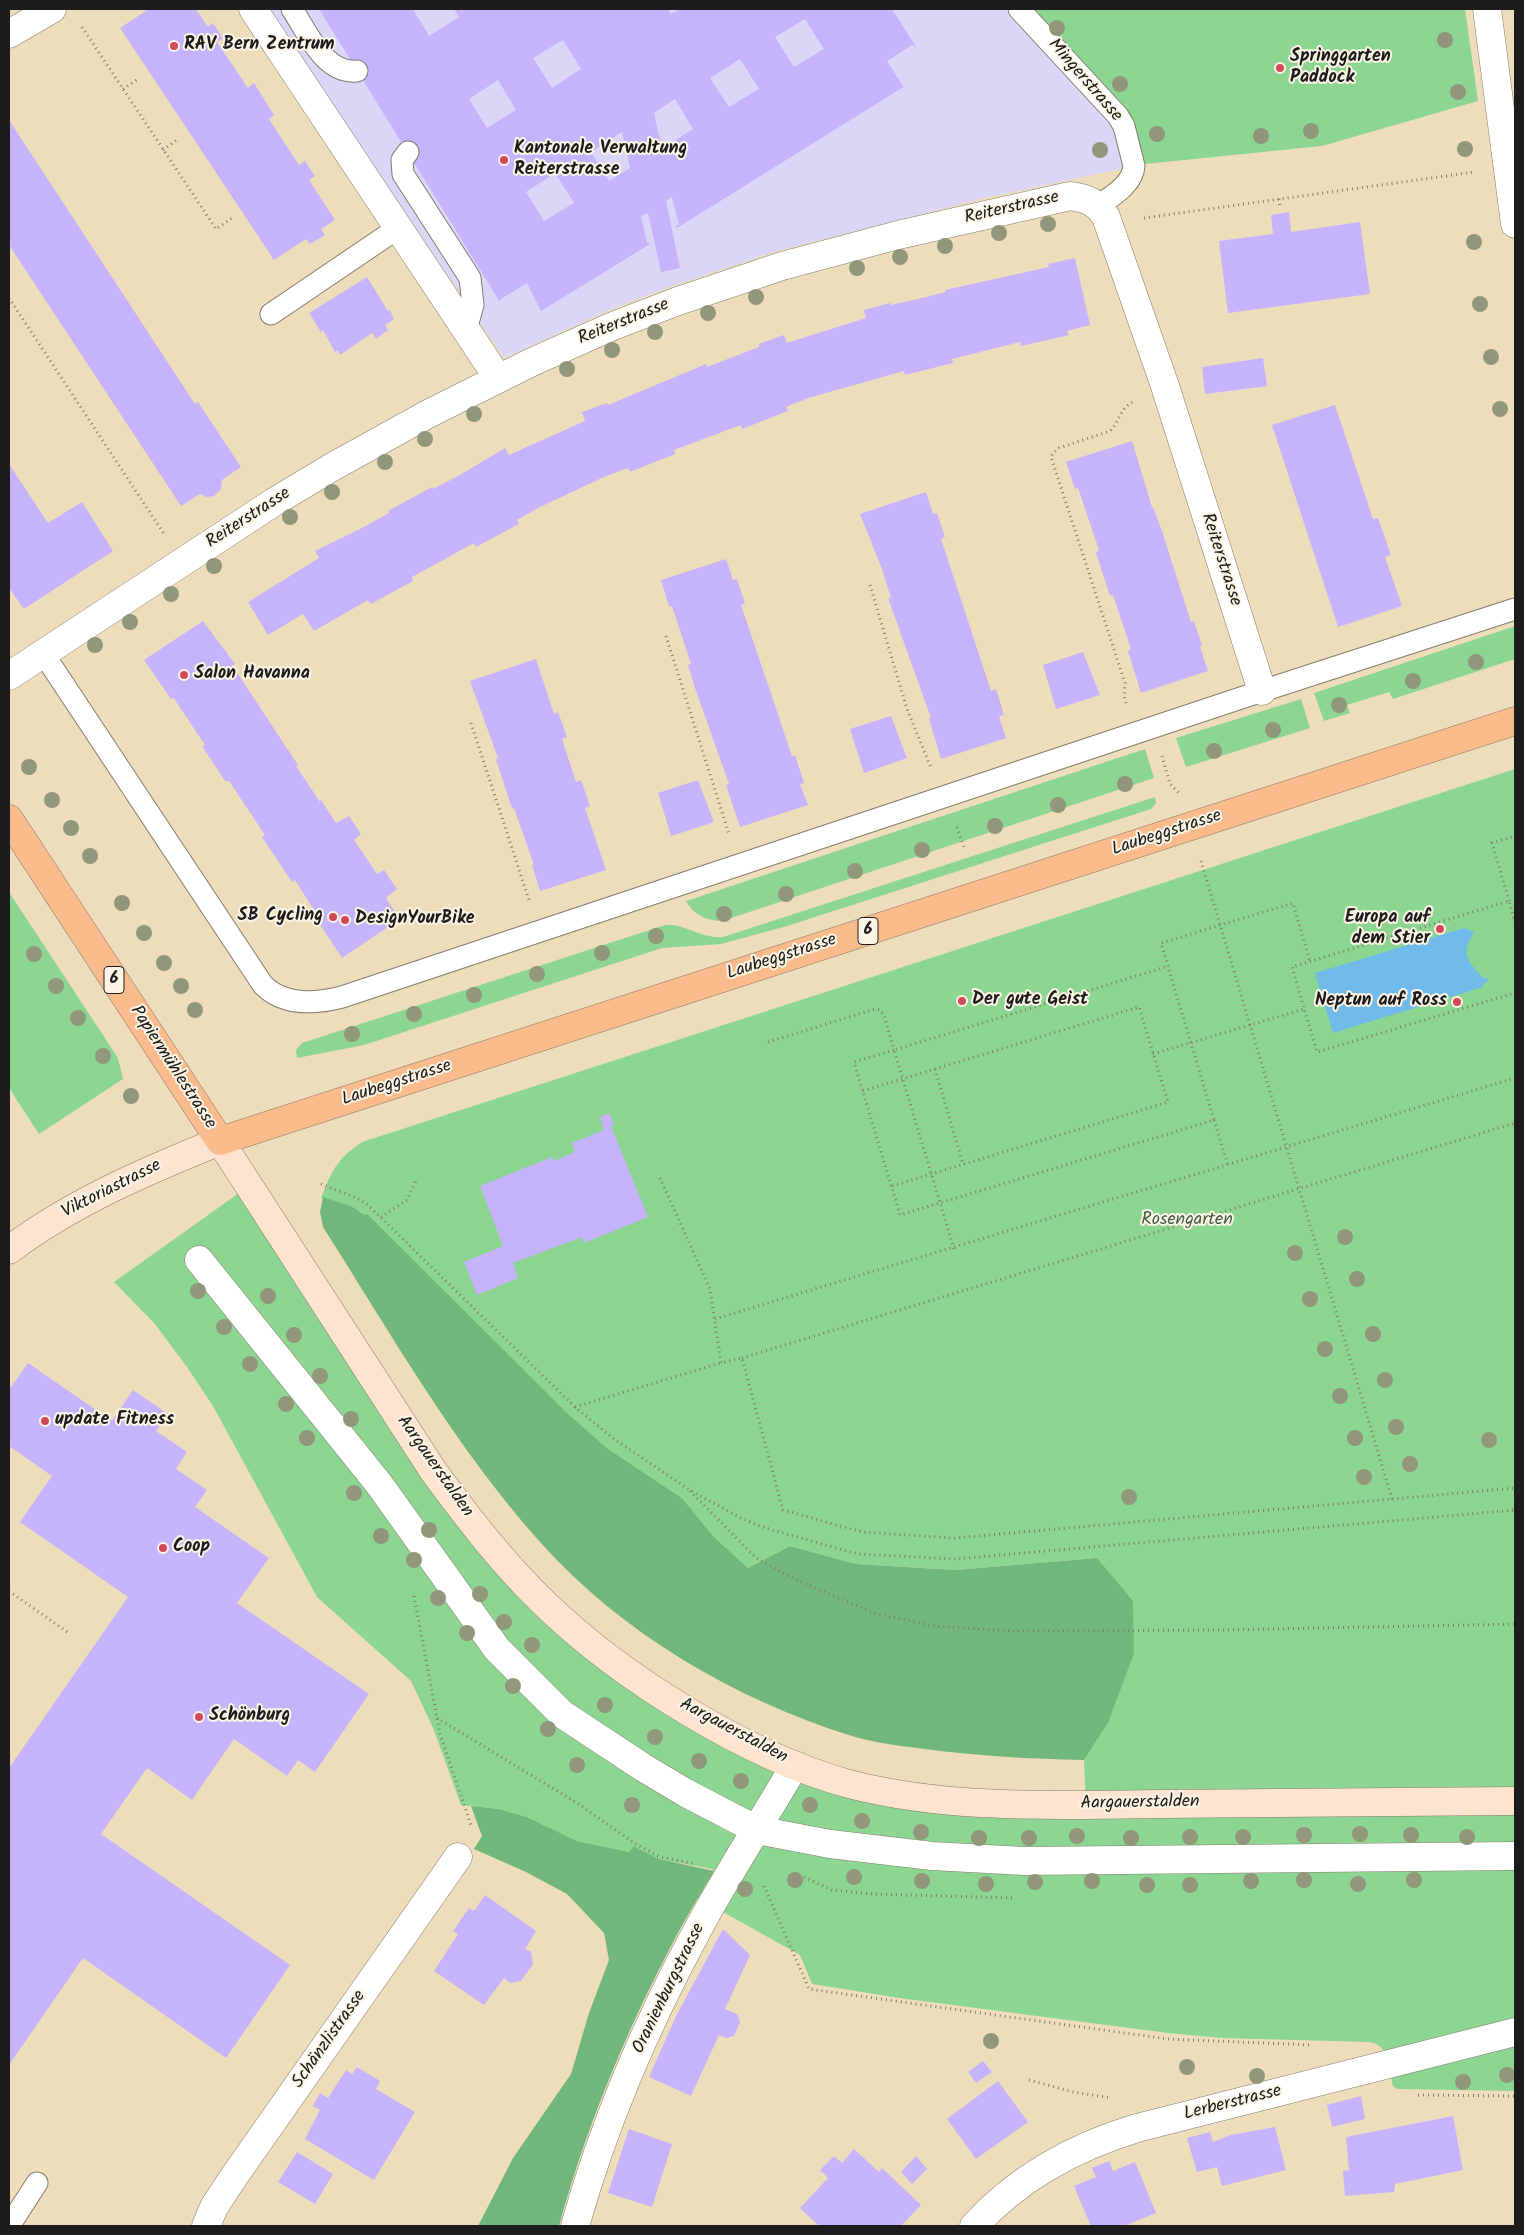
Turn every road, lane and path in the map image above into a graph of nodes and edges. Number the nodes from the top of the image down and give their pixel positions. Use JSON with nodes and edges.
{"nodes":[{"id":1,"x":52,"y":9,"type":"edge"},
{"id":2,"x":253,"y":9,"type":"edge"},
{"id":3,"x":292,"y":9,"type":"edge"},
{"id":4,"x":1019,"y":9,"type":"edge"},
{"id":5,"x":1487,"y":9,"type":"edge"},
{"id":6,"x":80,"y":24,"type":"dead end"},
{"id":7,"x":9,"y":34,"type":"edge"},
{"id":8,"x":357,"y":71,"type":"dead end"},
{"id":9,"x":138,"y":79,"type":"dead end"},
{"id":10,"x":123,"y":89,"type":"junction"},
{"id":11,"x":178,"y":139,"type":"dead end"},
{"id":12,"x":163,"y":150,"type":"junction"},
{"id":13,"x":408,"y":152,"type":"dead end"},
{"id":14,"x":1458,"y":174,"type":"dead end"},
{"id":15,"x":1279,"y":199,"type":"junction"},
{"id":16,"x":1280,"y":207,"type":"dead end"},
{"id":17,"x":1104,"y":215,"type":"junction"},
{"id":18,"x":232,"y":218,"type":"dead end"},
{"id":19,"x":1515,"y":224,"type":"edge"},
{"id":20,"x":398,"y":228,"type":"junction"},
{"id":21,"x":9,"y":298,"type":"edge"},
{"id":22,"x":271,"y":314,"type":"dead end"},
{"id":23,"x":466,"y":330,"type":"junction"},
{"id":24,"x":498,"y":378,"type":"junction"},
{"id":25,"x":1166,"y":391,"type":"junction"},
{"id":26,"x":182,"y":562,"type":"junction"},
{"id":27,"x":870,"y":585,"type":"dead end"},
{"id":28,"x":1515,"y":609,"type":"edge"},
{"id":29,"x":666,"y":636,"type":"dead end"},
{"id":30,"x":44,"y":653,"type":"junction"},
{"id":31,"x":9,"y":676,"type":"edge"},
{"id":32,"x":1262,"y":691,"type":"junction"},
{"id":33,"x":1124,"y":696,"type":"dead end"},
{"id":34,"x":1515,"y":721,"type":"edge"},
{"id":35,"x":471,"y":723,"type":"dead end"},
{"id":36,"x":941,"y":799,"type":"junction"},
{"id":37,"x":9,"y":819,"type":"edge"},
{"id":38,"x":1515,"y":836,"type":"edge"},
{"id":39,"x":740,"y":866,"type":"junction"},
{"id":40,"x":1204,"y":872,"type":"dead end"},
{"id":41,"x":1509,"y":902,"type":"junction"},
{"id":42,"x":1515,"y":923,"type":"edge"},
{"id":43,"x":1220,"y":926,"type":"junction"},
{"id":44,"x":539,"y":932,"type":"junction"},
{"id":45,"x":1310,"y":962,"type":"junction"},
{"id":46,"x":1168,"y":966,"type":"junction"},
{"id":47,"x":1515,"y":992,"type":"edge"},
{"id":48,"x":1304,"y":1008,"type":"junction"},
{"id":49,"x":1250,"y":1025,"type":"junction"},
{"id":50,"x":768,"y":1042,"type":"dead end"},
{"id":51,"x":1192,"y":1043,"type":"junction"},
{"id":52,"x":894,"y":1050,"type":"junction"},
{"id":53,"x":1154,"y":1054,"type":"junction"},
{"id":54,"x":935,"y":1069,"type":"junction"},
{"id":55,"x":1515,"y":1078,"type":"edge"},
{"id":56,"x":903,"y":1079,"type":"junction"},
{"id":57,"x":863,"y":1091,"type":"junction"},
{"id":58,"x":1214,"y":1120,"type":"junction"},
{"id":59,"x":1515,"y":1123,"type":"edge"},
{"id":60,"x":220,"y":1141,"type":"junction"},
{"id":61,"x":1286,"y":1147,"type":"junction"},
{"id":62,"x":963,"y":1164,"type":"junction"},
{"id":63,"x":1228,"y":1165,"type":"junction"},
{"id":64,"x":931,"y":1174,"type":"junction"},
{"id":65,"x":660,"y":1178,"type":"dead end"},
{"id":66,"x":416,"y":1181,"type":"dead end"},
{"id":67,"x":321,"y":1184,"type":"dead end"},
{"id":68,"x":892,"y":1186,"type":"junction"},
{"id":69,"x":1298,"y":1189,"type":"junction"},
{"id":70,"x":940,"y":1203,"type":"junction"},
{"id":71,"x":381,"y":1217,"type":"junction"},
{"id":72,"x":954,"y":1248,"type":"junction"},
{"id":73,"x":9,"y":1250,"type":"edge"},
{"id":74,"x":200,"y":1260,"type":"dead end"},
{"id":75,"x":715,"y":1319,"type":"junction"},
{"id":76,"x":742,"y":1358,"type":"junction"},
{"id":77,"x":722,"y":1363,"type":"junction"},
{"id":78,"x":575,"y":1407,"type":"junction"},
{"id":79,"x":1515,"y":1488,"type":"edge"},
{"id":80,"x":688,"y":1489,"type":"junction"},
{"id":81,"x":1392,"y":1500,"type":"junction"},
{"id":82,"x":1515,"y":1510,"type":"edge"},
{"id":83,"x":9,"y":1591,"type":"edge"},
{"id":84,"x":413,"y":1593,"type":"dead end"},
{"id":85,"x":1515,"y":1624,"type":"edge"},
{"id":86,"x":70,"y":1634,"type":"dead end"},
{"id":87,"x":437,"y":1718,"type":"junction"},
{"id":88,"x":795,"y":1765,"type":"junction"},
{"id":89,"x":1515,"y":1801,"type":"edge"},
{"id":90,"x":757,"y":1830,"type":"junction"},
{"id":91,"x":458,"y":1856,"type":"joint"},
{"id":92,"x":1515,"y":1856,"type":"edge"},
{"id":93,"x":729,"y":1877,"type":"junction"},
{"id":94,"x":770,"y":1899,"type":"dead end"},
{"id":95,"x":1515,"y":2032,"type":"edge"},
{"id":96,"x":1317,"y":2046,"type":"dead end"},
{"id":97,"x":1378,"y":2068,"type":"junction"},
{"id":98,"x":1030,"y":2080,"type":"dead end"},
{"id":99,"x":1515,"y":2096,"type":"edge"},
{"id":100,"x":1115,"y":2099,"type":"dead end"},
{"id":101,"x":37,"y":2183,"type":"dead end"},
{"id":102,"x":9,"y":2226,"type":"edge"},
{"id":103,"x":206,"y":2226,"type":"edge"},
{"id":104,"x":575,"y":2226,"type":"edge"},
{"id":105,"x":974,"y":2226,"type":"edge"}],
"edges":[{"from":1,"to":7,"type":"street"},
{"from":2,"to":20,"type":"street"},
{"from":3,"to":8,"type":"lane"},
{"from":4,"to":17,"type":"lane","name":"Mingerstrasse"},
{"from":5,"to":19,"type":"street"},
{"from":6,"to":10,"type":"path"},
{"from":9,"to":10,"type":"path"},
{"from":10,"to":12,"type":"path"},
{"from":11,"to":12,"type":"path"},
{"from":12,"to":18,"type":"path"},
{"from":13,"to":23,"type":"lane"},
{"from":14,"to":15,"type":"path"},
{"from":15,"to":16,"type":"path"},
{"from":15,"to":17,"type":"path"},
{"from":17,"to":24,"type":"street","name":"Reiterstrasse"},
{"from":17,"to":25,"type":"street","name":"Reiterstrasse"},
{"from":20,"to":22,"type":"lane"},
{"from":20,"to":23,"type":"street"},
{"from":21,"to":26,"type":"path"},
{"from":23,"to":24,"type":"street"},
{"from":24,"to":26,"type":"street","name":"Reiterstrasse"},
{"from":25,"to":32,"type":"street","name":"Reiterstrasse"},
{"from":25,"to":33,"type":"path"},
{"from":26,"to":30,"type":"street","name":"Reiterstrasse"},
{"from":27,"to":36,"type":"path"},
{"from":28,"to":32,"type":"lane"},
{"from":29,"to":39,"type":"path"},
{"from":30,"to":31,"type":"street","name":"Reiterstrasse"},
{"from":30,"to":44,"type":"lane"},
{"from":32,"to":36,"type":"lane"},
{"from":34,"to":60,"type":"main road","name":"Laubeggstrasse","number":"6"},
{"from":35,"to":44,"type":"path"},
{"from":36,"to":39,"type":"lane"},
{"from":37,"to":60,"type":"main road","name":"Papiermühlestrasse","number":"6"},
{"from":38,"to":41,"type":"path"},
{"from":39,"to":44,"type":"lane"},
{"from":40,"to":43,"type":"path"},
{"from":41,"to":42,"type":"path"},
{"from":41,"to":45,"type":"path"},
{"from":43,"to":45,"type":"path"},
{"from":43,"to":46,"type":"path"},
{"from":43,"to":49,"type":"path"},
{"from":45,"to":48,"type":"path"},
{"from":46,"to":51,"type":"path"},
{"from":46,"to":52,"type":"path"},
{"from":47,"to":48,"type":"path"},
{"from":48,"to":49,"type":"path"},
{"from":49,"to":51,"type":"path"},
{"from":49,"to":61,"type":"path"},
{"from":50,"to":52,"type":"path"},
{"from":51,"to":53,"type":"path"},
{"from":51,"to":58,"type":"path"},
{"from":52,"to":56,"type":"path"},
{"from":52,"to":57,"type":"path"},
{"from":53,"to":54,"type":"path"},
{"from":53,"to":62,"type":"path"},
{"from":54,"to":56,"type":"path"},
{"from":54,"to":62,"type":"path"},
{"from":55,"to":61,"type":"path"},
{"from":56,"to":57,"type":"path"},
{"from":56,"to":64,"type":"path"},
{"from":57,"to":68,"type":"path"},
{"from":58,"to":63,"type":"path"},
{"from":58,"to":70,"type":"path"},
{"from":59,"to":69,"type":"path"},
{"from":60,"to":73,"type":"main road","name":"Viktoriastrasse"},
{"from":60,"to":88,"type":"main road","name":"Aargauerstalden"},
{"from":61,"to":63,"type":"path"},
{"from":61,"to":69,"type":"path"},
{"from":62,"to":64,"type":"path"},
{"from":63,"to":72,"type":"path"},
{"from":64,"to":68,"type":"path"},
{"from":64,"to":70,"type":"path"},
{"from":65,"to":75,"type":"path"},
{"from":66,"to":71,"type":"path"},
{"from":67,"to":71,"type":"path"},
{"from":68,"to":70,"type":"path"},
{"from":69,"to":76,"type":"path"},
{"from":69,"to":81,"type":"path"},
{"from":70,"to":72,"type":"path"},
{"from":71,"to":78,"type":"path"},
{"from":72,"to":75,"type":"path"},
{"from":74,"to":90,"type":"street"},
{"from":75,"to":77,"type":"path"},
{"from":76,"to":77,"type":"path"},
{"from":76,"to":81,"type":"path"},
{"from":77,"to":78,"type":"path"},
{"from":78,"to":80,"type":"path"},
{"from":79,"to":81,"type":"path"},
{"from":80,"to":82,"type":"path"},
{"from":80,"to":85,"type":"path"},
{"from":83,"to":86,"type":"path"},
{"from":84,"to":87,"type":"path"},
{"from":87,"to":91,"type":"path"},
{"from":87,"to":93,"type":"path"},
{"from":88,"to":89,"type":"main road","name":"Aargauerstalden"},
{"from":88,"to":90,"type":"street","name":"Oranienburgstrasse"},
{"from":90,"to":92,"type":"street"},
{"from":90,"to":93,"type":"street","name":"Oranienburgstrasse"},
{"from":91,"to":103,"type":"street","name":"Schänzlistrasse"},
{"from":93,"to":104,"type":"street","name":"Oranienburgstrasse"},
{"from":94,"to":96,"type":"path"},
{"from":95,"to":97,"type":"street","name":"Lerberstrasse"},
{"from":97,"to":99,"type":"path"},
{"from":97,"to":105,"type":"street","name":"Lerberstrasse"},
{"from":98,"to":100,"type":"path"},
{"from":101,"to":102,"type":"lane"}]}
